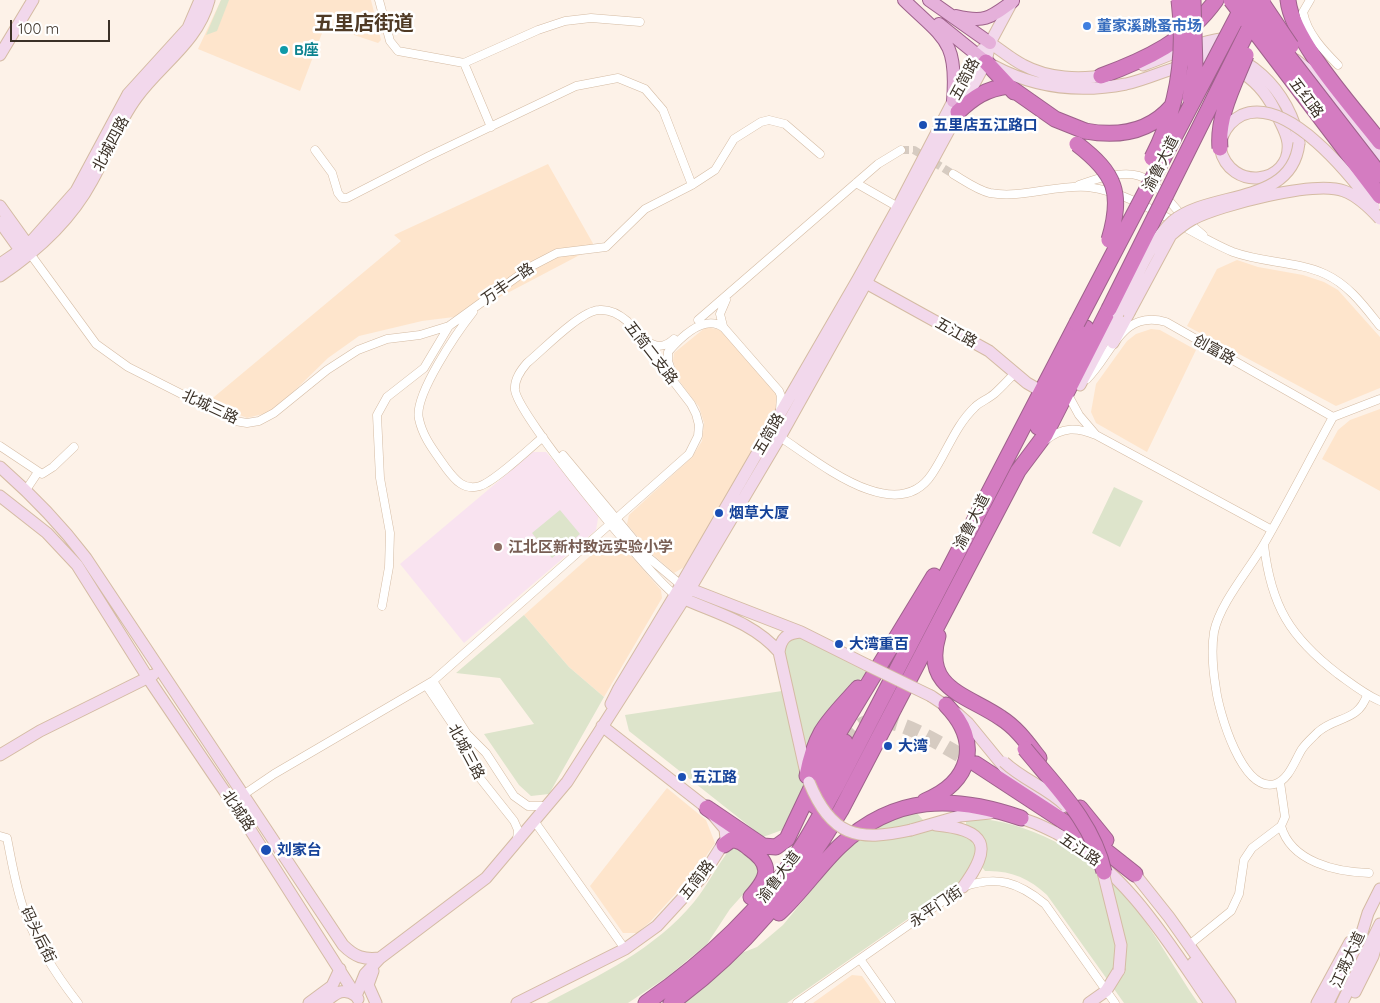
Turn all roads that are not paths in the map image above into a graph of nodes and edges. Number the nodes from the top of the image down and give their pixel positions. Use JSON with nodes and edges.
{"nodes":[{"id":1,"x":33,"y":0,"type":"edge"},
{"id":2,"x":200,"y":0,"type":"edge"},
{"id":3,"x":209,"y":0,"type":"edge"},
{"id":4,"x":379,"y":0,"type":"edge"},
{"id":5,"x":905,"y":0,"type":"edge"},
{"id":6,"x":930,"y":0,"type":"edge"},
{"id":7,"x":1179,"y":0,"type":"edge"},
{"id":8,"x":1193,"y":0,"type":"edge"},
{"id":9,"x":1216,"y":0,"type":"edge"},
{"id":10,"x":1231,"y":0,"type":"edge"},
{"id":11,"x":1244,"y":0,"type":"edge"},
{"id":12,"x":1263,"y":0,"type":"edge"},
{"id":13,"x":1288,"y":0,"type":"edge"},
{"id":14,"x":1310,"y":0,"type":"edge"},
{"id":15,"x":1013,"y":1,"type":"edge"},
{"id":16,"x":950,"y":15,"type":"junction"},
{"id":17,"x":930,"y":17,"type":"junction"},
{"id":18,"x":640,"y":22,"type":"dead end"},
{"id":19,"x":990,"y":43,"type":"junction"},
{"id":20,"x":1173,"y":54,"type":"junction"},
{"id":21,"x":0,"y":55,"type":"edge"},
{"id":22,"x":981,"y":59,"type":"junction"},
{"id":23,"x":1200,"y":60,"type":"junction"},
{"id":24,"x":464,"y":63,"type":"junction"},
{"id":25,"x":1338,"y":65,"type":"dead end"},
{"id":26,"x":1101,"y":76,"type":"junction"},
{"id":27,"x":1313,"y":80,"type":"junction"},
{"id":28,"x":1008,"y":86,"type":"junction"},
{"id":29,"x":1056,"y":88,"type":"junction"},
{"id":30,"x":1269,"y":90,"type":"junction"},
{"id":31,"x":956,"y":106,"type":"junction"},
{"id":32,"x":491,"y":127,"type":"junction"},
{"id":33,"x":1081,"y":138,"type":"junction"},
{"id":34,"x":1380,"y":142,"type":"edge"},
{"id":35,"x":1220,"y":148,"type":"junction"},
{"id":36,"x":315,"y":150,"type":"dead end"},
{"id":37,"x":901,"y":150,"type":"dead end"},
{"id":38,"x":820,"y":154,"type":"dead end"},
{"id":39,"x":1380,"y":156,"type":"edge"},
{"id":40,"x":953,"y":174,"type":"tunnel mouth"},
{"id":41,"x":1380,"y":175,"type":"edge"},
{"id":42,"x":856,"y":183,"type":"junction"},
{"id":43,"x":692,"y":186,"type":"junction"},
{"id":44,"x":1072,"y":187,"type":"junction"},
{"id":45,"x":1380,"y":196,"type":"edge"},
{"id":46,"x":0,"y":206,"type":"edge"},
{"id":47,"x":898,"y":207,"type":"junction"},
{"id":48,"x":1380,"y":215,"type":"edge"},
{"id":49,"x":1380,"y":219,"type":"edge"},
{"id":50,"x":0,"y":222,"type":"edge"},
{"id":51,"x":1109,"y":240,"type":"junction"},
{"id":52,"x":1218,"y":245,"type":"junction"},
{"id":53,"x":26,"y":250,"type":"junction"},
{"id":54,"x":0,"y":264,"type":"edge"},
{"id":55,"x":0,"y":276,"type":"edge"},
{"id":56,"x":866,"y":283,"type":"junction"},
{"id":57,"x":736,"y":289,"type":"junction"},
{"id":58,"x":480,"y":303,"type":"junction"},
{"id":59,"x":1119,"y":312,"type":"junction"},
{"id":60,"x":719,"y":319,"type":"junction"},
{"id":61,"x":698,"y":320,"type":"junction"},
{"id":62,"x":1077,"y":324,"type":"junction"},
{"id":63,"x":449,"y":326,"type":"junction"},
{"id":64,"x":1380,"y":326,"type":"edge"},
{"id":65,"x":724,"y":328,"type":"junction"},
{"id":66,"x":639,"y":336,"type":"junction"},
{"id":67,"x":1113,"y":343,"type":"junction"},
{"id":68,"x":1015,"y":373,"type":"junction"},
{"id":69,"x":675,"y":382,"type":"junction"},
{"id":70,"x":1080,"y":385,"type":"junction"},
{"id":71,"x":796,"y":388,"type":"junction"},
{"id":72,"x":1041,"y":391,"type":"junction"},
{"id":73,"x":1066,"y":394,"type":"junction"},
{"id":74,"x":1380,"y":400,"type":"edge"},
{"id":75,"x":1333,"y":417,"type":"junction"},
{"id":76,"x":778,"y":418,"type":"junction"},
{"id":77,"x":1096,"y":435,"type":"junction"},
{"id":78,"x":543,"y":437,"type":"junction"},
{"id":79,"x":780,"y":437,"type":"junction"},
{"id":80,"x":0,"y":446,"type":"edge"},
{"id":81,"x":1038,"y":446,"type":"junction"},
{"id":82,"x":74,"y":447,"type":"dead end"},
{"id":83,"x":0,"y":467,"type":"edge"},
{"id":84,"x":1018,"y":471,"type":"junction"},
{"id":85,"x":38,"y":472,"type":"junction"},
{"id":86,"x":26,"y":490,"type":"junction"},
{"id":87,"x":0,"y":496,"type":"edge"},
{"id":88,"x":614,"y":522,"type":"junction"},
{"id":89,"x":969,"y":528,"type":"junction"},
{"id":90,"x":1272,"y":530,"type":"junction"},
{"id":91,"x":1264,"y":545,"type":"junction"},
{"id":92,"x":682,"y":592,"type":"junction"},
{"id":93,"x":382,"y":606,"type":"dead end"},
{"id":94,"x":945,"y":613,"type":"junction"},
{"id":95,"x":801,"y":632,"type":"junction"},
{"id":96,"x":779,"y":652,"type":"junction"},
{"id":97,"x":884,"y":659,"type":"junction"},
{"id":98,"x":161,"y":671,"type":"junction"},
{"id":99,"x":148,"y":678,"type":"junction"},
{"id":100,"x":433,"y":681,"type":"junction"},
{"id":101,"x":426,"y":685,"type":"junction"},
{"id":102,"x":1367,"y":695,"type":"junction"},
{"id":103,"x":1380,"y":701,"type":"edge"},
{"id":104,"x":946,"y":705,"type":"junction"},
{"id":105,"x":996,"y":714,"type":"junction"},
{"id":106,"x":602,"y":726,"type":"junction"},
{"id":107,"x":978,"y":733,"type":"junction"},
{"id":108,"x":845,"y":742,"type":"tunnel mouth"},
{"id":109,"x":0,"y":755,"type":"edge"},
{"id":110,"x":976,"y":764,"type":"tunnel mouth"},
{"id":111,"x":808,"y":779,"type":"junction"},
{"id":112,"x":1280,"y":782,"type":"junction"},
{"id":113,"x":243,"y":795,"type":"junction"},
{"id":114,"x":916,"y":805,"type":"junction"},
{"id":115,"x":548,"y":806,"type":"junction"},
{"id":116,"x":707,"y":808,"type":"junction"},
{"id":117,"x":1021,"y":818,"type":"junction"},
{"id":118,"x":535,"y":822,"type":"junction"},
{"id":119,"x":932,"y":825,"type":"junction"},
{"id":120,"x":1281,"y":826,"type":"junction"},
{"id":121,"x":0,"y":836,"type":"edge"},
{"id":122,"x":1106,"y":840,"type":"junction"},
{"id":123,"x":516,"y":844,"type":"junction"},
{"id":124,"x":724,"y":845,"type":"junction"},
{"id":125,"x":1104,"y":872,"type":"junction"},
{"id":126,"x":1370,"y":873,"type":"dead end"},
{"id":127,"x":1138,"y":878,"type":"junction"},
{"id":128,"x":762,"y":885,"type":"junction"},
{"id":129,"x":963,"y":888,"type":"junction"},
{"id":130,"x":1380,"y":889,"type":"edge"},
{"id":131,"x":1368,"y":913,"type":"junction"},
{"id":132,"x":1380,"y":924,"type":"edge"},
{"id":133,"x":1380,"y":932,"type":"edge"},
{"id":134,"x":1189,"y":946,"type":"junction"},
{"id":135,"x":625,"y":949,"type":"junction"},
{"id":136,"x":733,"y":950,"type":"junction"},
{"id":137,"x":708,"y":956,"type":"junction"},
{"id":138,"x":380,"y":958,"type":"junction"},
{"id":139,"x":860,"y":959,"type":"junction"},
{"id":140,"x":340,"y":969,"type":"junction"},
{"id":141,"x":1106,"y":991,"type":"junction"},
{"id":142,"x":1209,"y":998,"type":"edge"},
{"id":143,"x":358,"y":1000,"type":"edge"},
{"id":144,"x":1345,"y":1002,"type":"edge"},
{"id":145,"x":78,"y":1003,"type":"edge"},
{"id":146,"x":309,"y":1003,"type":"edge"},
{"id":147,"x":324,"y":1003,"type":"edge"},
{"id":148,"x":376,"y":1003,"type":"edge"},
{"id":149,"x":517,"y":1003,"type":"edge"},
{"id":150,"x":646,"y":1003,"type":"edge"},
{"id":151,"x":672,"y":1003,"type":"edge"},
{"id":152,"x":797,"y":1003,"type":"edge"},
{"id":153,"x":891,"y":1003,"type":"edge"},
{"id":154,"x":1089,"y":1003,"type":"edge"},
{"id":155,"x":1114,"y":1003,"type":"edge"},
{"id":156,"x":1220,"y":1003,"type":"edge"},
{"id":157,"x":1230,"y":1003,"type":"edge"},
{"id":158,"x":1316,"y":1003,"type":"edge"},
{"id":159,"x":1328,"y":1003,"type":"edge"}],
"edges":[{"from":1,"to":21,"type":"main road"},
{"from":2,"to":53,"type":"main road","name":"北城四路"},
{"from":3,"to":53,"type":"main road","name":"北城四路"},
{"from":4,"to":24,"type":"street"},
{"from":5,"to":17,"type":"main road"},
{"from":5,"to":31,"type":"main road"},
{"from":6,"to":16,"type":"main road"},
{"from":7,"to":51,"type":"highway","bridge":true},
{"from":8,"to":23,"type":"highway","bridge":true},
{"from":9,"to":26,"type":"highway"},
{"from":10,"to":45,"type":"highway","name":"五红路","bridge":true},
{"from":11,"to":27,"type":"highway","name":"五红路","bridge":true},
{"from":11,"to":62,"type":"highway","name":"渝鲁大道","bridge":true},
{"from":12,"to":27,"type":"highway","bridge":true},
{"from":12,"to":35,"type":"highway","bridge":true},
{"from":12,"to":59,"type":"highway","name":"渝鲁大道","bridge":true},
{"from":13,"to":34,"type":"highway"},
{"from":14,"to":25,"type":"street"},
{"from":15,"to":16,"type":"main road"},
{"from":15,"to":19,"type":"main road"},
{"from":16,"to":17,"type":"main road"},
{"from":16,"to":19,"type":"main road"},
{"from":17,"to":22,"type":"main road"},
{"from":18,"to":24,"type":"street"},
{"from":19,"to":22,"type":"main road","name":"五简路"},
{"from":19,"to":26,"type":"main road"},
{"from":20,"to":23,"type":"main road"},
{"from":20,"to":26,"type":"main road"},
{"from":20,"to":27,"type":"main road"},
{"from":22,"to":28,"type":"highway"},
{"from":22,"to":29,"type":"main road"},
{"from":22,"to":31,"type":"main road","name":"五简路"},
{"from":23,"to":29,"type":"main road"},
{"from":23,"to":30,"type":"main road","bridge":true},
{"from":23,"to":33,"type":"highway","bridge":true},
{"from":23,"to":62,"type":"highway","bridge":true},
{"from":24,"to":32,"type":"street"},
{"from":27,"to":39,"type":"main road"},
{"from":27,"to":41,"type":"highway","name":"五红路","bridge":true},
{"from":28,"to":29,"type":"main road"},
{"from":28,"to":31,"type":"highway"},
{"from":28,"to":33,"type":"highway"},
{"from":30,"to":35,"type":"main road"},
{"from":30,"to":59,"type":"main road","bridge":true},
{"from":31,"to":47,"type":"main road","name":"五简路"},
{"from":31,"to":56,"type":"main road","name":"五简路"},
{"from":32,"to":36,"type":"street"},
{"from":32,"to":43,"type":"street"},
{"from":33,"to":51,"type":"highway","bridge":true},
{"from":35,"to":48,"type":"main road","bridge":true},
{"from":37,"to":42,"type":"street"},
{"from":38,"to":43,"type":"street","name":"万丰一路"},
{"from":40,"to":44,"type":"street"},
{"from":42,"to":47,"type":"street"},
{"from":42,"to":57,"type":"street"},
{"from":43,"to":58,"type":"street","name":"万丰一路"},
{"from":44,"to":52,"type":"street"},
{"from":44,"to":52,"type":"street"},
{"from":46,"to":53,"type":"main road","name":"北城三路"},
{"from":47,"to":71,"type":"main road","name":"五简路"},
{"from":49,"to":59,"type":"main road","bridge":true},
{"from":50,"to":53,"type":"main road","name":"北城三路"},
{"from":51,"to":62,"type":"highway"},
{"from":52,"to":64,"type":"street"},
{"from":53,"to":54,"type":"main road","name":"北城四路"},
{"from":53,"to":55,"type":"main road","name":"北城四路"},
{"from":53,"to":63,"type":"street","name":"北城三路"},
{"from":56,"to":68,"type":"main road","name":"五江路"},
{"from":56,"to":79,"type":"main road","name":"五简路"},
{"from":57,"to":60,"type":"street"},
{"from":57,"to":61,"type":"street"},
{"from":58,"to":63,"type":"street","name":"万丰一路"},
{"from":58,"to":78,"type":"street"},
{"from":59,"to":67,"type":"main road"},
{"from":59,"to":70,"type":"main road"},
{"from":59,"to":73,"type":"highway","name":"渝鲁大道"},
{"from":60,"to":61,"type":"street"},
{"from":60,"to":65,"type":"street"},
{"from":60,"to":71,"type":"street"},
{"from":61,"to":66,"type":"street"},
{"from":62,"to":72,"type":"highway","name":"渝鲁大道"},
{"from":62,"to":84,"type":"highway"},
{"from":63,"to":93,"type":"street","name":"万丰一路"},
{"from":65,"to":69,"type":"street"},
{"from":65,"to":76,"type":"street"},
{"from":66,"to":69,"type":"street","name":"五简二支路"},
{"from":66,"to":78,"type":"street","name":"五简二支路"},
{"from":67,"to":70,"type":"street","name":"创富路"},
{"from":67,"to":75,"type":"street","name":"创富路"},
{"from":68,"to":72,"type":"main road","name":"五江路"},
{"from":68,"to":79,"type":"street"},
{"from":69,"to":88,"type":"street","name":"五简二支路"},
{"from":70,"to":73,"type":"street","name":"创富路"},
{"from":71,"to":76,"type":"main road","name":"五简路"},
{"from":72,"to":89,"type":"highway","name":"渝鲁大道"},
{"from":73,"to":77,"type":"street"},
{"from":73,"to":81,"type":"highway","name":"渝鲁大道"},
{"from":74,"to":75,"type":"street"},
{"from":75,"to":90,"type":"street"},
{"from":76,"to":92,"type":"main road","name":"五简路"},
{"from":77,"to":81,"type":"street"},
{"from":77,"to":90,"type":"street"},
{"from":78,"to":88,"type":"street","name":"五简二支路"},
{"from":79,"to":92,"type":"main road","name":"五简路"},
{"from":80,"to":85,"type":"street"},
{"from":81,"to":84,"type":"highway","name":"渝鲁大道"},
{"from":82,"to":85,"type":"street"},
{"from":83,"to":86,"type":"main road","name":"北城路"},
{"from":84,"to":94,"type":"highway","name":"渝鲁大道"},
{"from":85,"to":86,"type":"street"},
{"from":86,"to":98,"type":"main road","name":"北城路"},
{"from":87,"to":99,"type":"main road","name":"北城路"},
{"from":88,"to":92,"type":"street","name":"五简二支路"},
{"from":88,"to":100,"type":"street"},
{"from":89,"to":97,"type":"highway"},
{"from":89,"to":137,"type":"highway","name":"渝鲁大道"},
{"from":90,"to":91,"type":"street"},
{"from":91,"to":102,"type":"street"},
{"from":91,"to":112,"type":"street"},
{"from":92,"to":95,"type":"main road","name":"五江路"},
{"from":92,"to":96,"type":"main road"},
{"from":92,"to":106,"type":"main road","name":"五简路"},
{"from":94,"to":105,"type":"highway"},
{"from":94,"to":136,"type":"highway","name":"渝鲁大道"},
{"from":95,"to":96,"type":"main road"},
{"from":95,"to":104,"type":"main road","name":"五江路","bridge":true},
{"from":96,"to":111,"type":"main road","name":"五江路"},
{"from":97,"to":111,"type":"highway"},
{"from":97,"to":116,"type":"highway"},
{"from":98,"to":99,"type":"main road"},
{"from":98,"to":113,"type":"main road","name":"北城路"},
{"from":99,"to":109,"type":"main road"},
{"from":99,"to":140,"type":"main road","name":"北城路"},
{"from":100,"to":101,"type":"street"},
{"from":100,"to":115,"type":"street","name":"北城三路"},
{"from":101,"to":113,"type":"street"},
{"from":101,"to":123,"type":"street","name":"北城三路"},
{"from":102,"to":103,"type":"street"},
{"from":102,"to":112,"type":"street"},
{"from":104,"to":107,"type":"main road","name":"五江路"},
{"from":104,"to":114,"type":"highway"},
{"from":105,"to":122,"type":"highway"},
{"from":105,"to":125,"type":"highway","bridge":true},
{"from":106,"to":115,"type":"main road","name":"五简路"},
{"from":106,"to":116,"type":"main road","name":"五简路"},
{"from":107,"to":122,"type":"main road","name":"五江路"},
{"from":107,"to":125,"type":"main road","bridge":true},
{"from":108,"to":128,"type":"highway"},
{"from":110,"to":127,"type":"highway"},
{"from":111,"to":119,"type":"main road","name":"五江路","bridge":true},
{"from":112,"to":120,"type":"street"},
{"from":113,"to":138,"type":"main road","name":"北城路"},
{"from":114,"to":117,"type":"highway"},
{"from":114,"to":136,"type":"highway"},
{"from":115,"to":118,"type":"main road","name":"五简路"},
{"from":116,"to":124,"type":"main road","name":"五简路"},
{"from":117,"to":119,"type":"main road","name":"五江路"},
{"from":117,"to":142,"type":"main road","name":"五江路"},
{"from":118,"to":123,"type":"main road","name":"五简路"},
{"from":118,"to":135,"type":"street"},
{"from":119,"to":129,"type":"main road"},
{"from":120,"to":126,"type":"street"},
{"from":120,"to":134,"type":"street"},
{"from":121,"to":145,"type":"street","name":"码头后街"},
{"from":122,"to":127,"type":"main road","name":"五江路"},
{"from":123,"to":138,"type":"main road","name":"五简路"},
{"from":124,"to":128,"type":"highway"},
{"from":124,"to":135,"type":"main road","name":"五简路"},
{"from":125,"to":141,"type":"main road","bridge":true},
{"from":127,"to":134,"type":"main road","name":"五江路"},
{"from":127,"to":142,"type":"main road"},
{"from":128,"to":137,"type":"highway"},
{"from":129,"to":139,"type":"street","name":"永平门街"},
{"from":129,"to":141,"type":"street","name":"永平门街"},
{"from":130,"to":131,"type":"main road","name":"江溉大道"},
{"from":131,"to":158,"type":"main road"},
{"from":131,"to":159,"type":"main road","name":"江溉大道"},
{"from":132,"to":144,"type":"main road","name":"江溉大道"},
{"from":133,"to":144,"type":"main road"},
{"from":134,"to":157,"type":"main road","name":"五江路"},
{"from":135,"to":149,"type":"main road","name":"五简路"},
{"from":136,"to":151,"type":"highway","name":"渝鲁大道"},
{"from":137,"to":150,"type":"highway","name":"渝鲁大道"},
{"from":138,"to":143,"type":"main road","name":"五简路"},
{"from":138,"to":148,"type":"main road","name":"五简路"},
{"from":139,"to":152,"type":"street","name":"永平门街"},
{"from":139,"to":153,"type":"street"},
{"from":140,"to":143,"type":"main road","name":"北城路"},
{"from":140,"to":146,"type":"main road"},
{"from":141,"to":154,"type":"main road"},
{"from":141,"to":155,"type":"street","name":"永平门街"},
{"from":142,"to":156,"type":"main road"},
{"from":143,"to":147,"type":"main road"}]}
